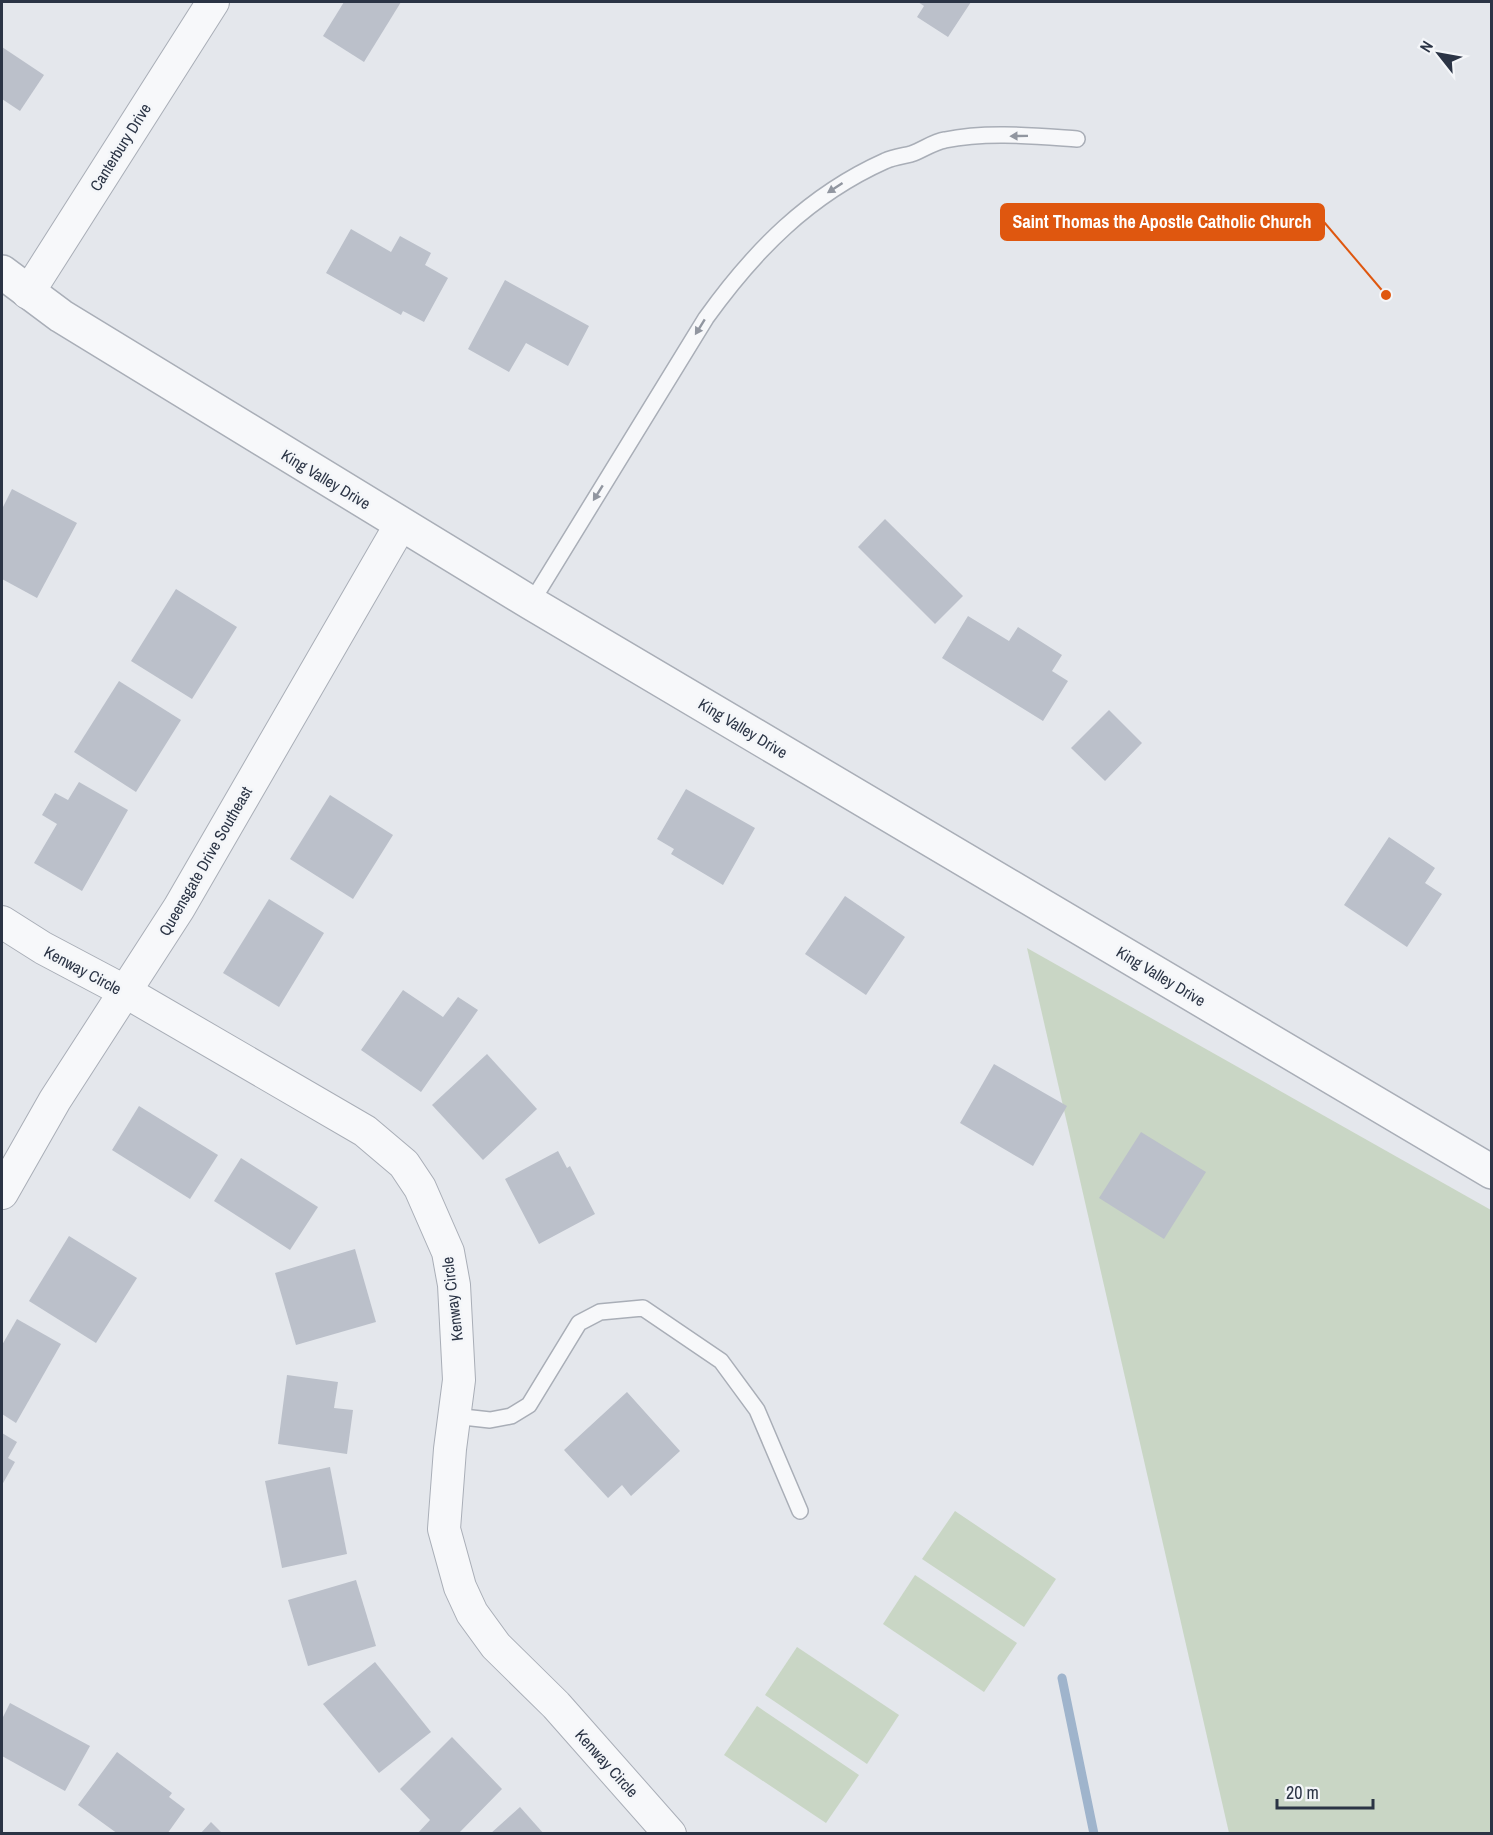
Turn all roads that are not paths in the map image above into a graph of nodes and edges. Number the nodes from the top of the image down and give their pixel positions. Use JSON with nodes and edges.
{"nodes":[{"id":1,"x":213,"y":2,"type":"edge"},
{"id":2,"x":1077,"y":139,"type":"dead end"},
{"id":3,"x":2,"y":272,"type":"edge"},
{"id":4,"x":28,"y":293,"type":"junction"},
{"id":5,"x":401,"y":524,"type":"junction"},
{"id":6,"x":531,"y":603,"type":"junction"},
{"id":7,"x":2,"y":922,"type":"edge"},
{"id":8,"x":126,"y":992,"type":"junction"},
{"id":9,"x":1491,"y":1172,"type":"edge"},
{"id":10,"x":2,"y":1193,"type":"edge"},
{"id":11,"x":454,"y":1416,"type":"junction"},
{"id":12,"x":800,"y":1511,"type":"dead end"},
{"id":13,"x":670,"y":1833,"type":"edge"}],
"edges":[{"from":1,"to":4,"type":"street","name":"Canterbury Drive"},
{"from":2,"to":6,"type":"lane","one_way":true},
{"from":3,"to":4,"type":"street","name":"King Valley Drive"},
{"from":4,"to":5,"type":"street","name":"King Valley Drive"},
{"from":5,"to":6,"type":"street","name":"King Valley Drive"},
{"from":5,"to":8,"type":"street","name":"Queensgate Drive Southeast"},
{"from":6,"to":9,"type":"street","name":"King Valley Drive"},
{"from":7,"to":8,"type":"street","name":"Kenway Circle"},
{"from":8,"to":10,"type":"street","name":"Queensgate Drive Southeast"},
{"from":8,"to":11,"type":"street","name":"Kenway Circle"},
{"from":11,"to":12,"type":"lane"},
{"from":11,"to":13,"type":"street","name":"Kenway Circle"}]}
